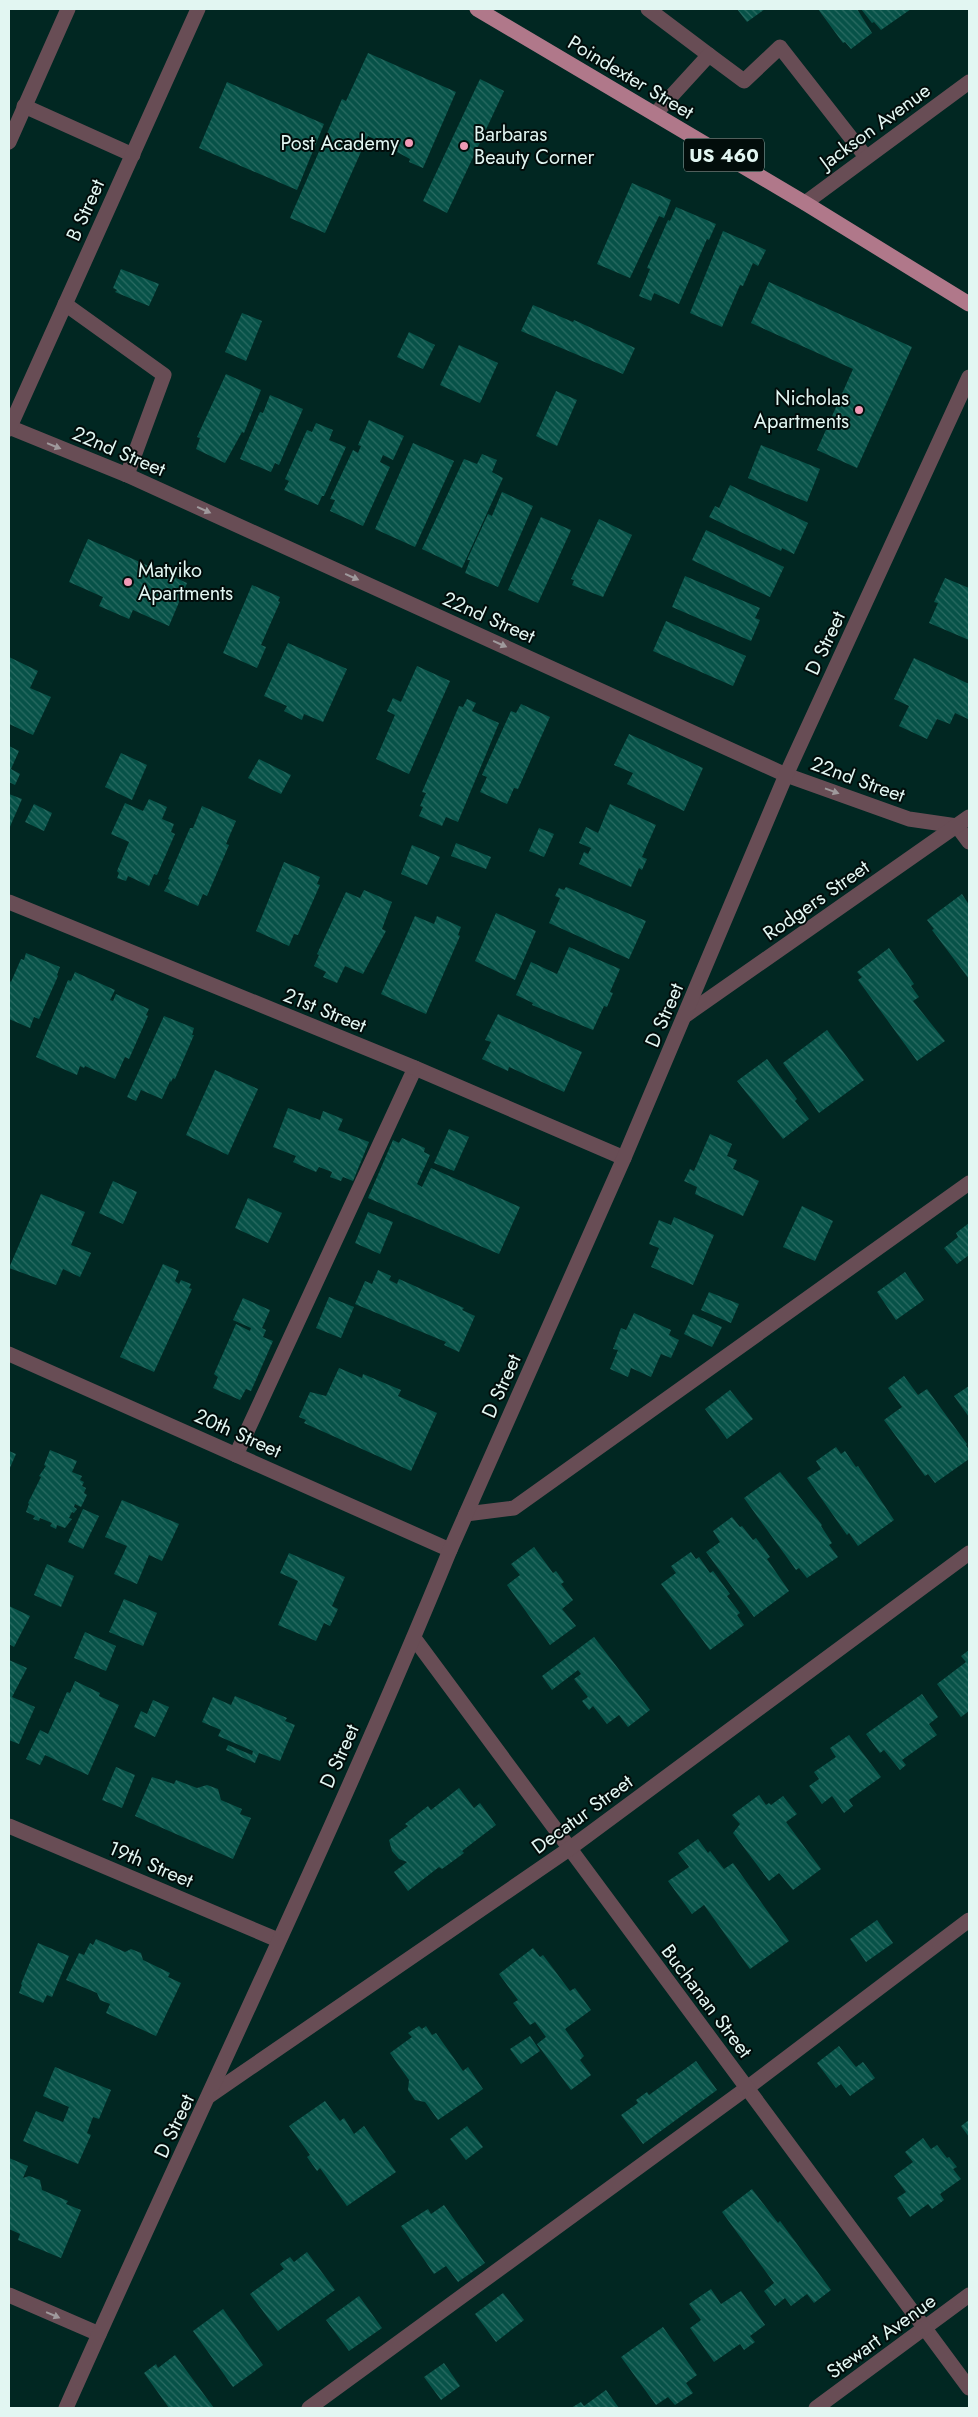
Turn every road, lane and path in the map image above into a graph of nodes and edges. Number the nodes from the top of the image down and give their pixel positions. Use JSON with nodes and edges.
{"nodes":[{"id":1,"x":68,"y":9,"type":"edge"},
{"id":2,"x":198,"y":9,"type":"edge"},
{"id":3,"x":477,"y":9,"type":"edge"},
{"id":4,"x":648,"y":9,"type":"edge"},
{"id":5,"x":709,"y":55,"type":"junction"},
{"id":6,"x":969,"y":82,"type":"edge"},
{"id":7,"x":24,"y":106,"type":"junction"},
{"id":8,"x":655,"y":114,"type":"junction"},
{"id":9,"x":9,"y":142,"type":"edge"},
{"id":10,"x":133,"y":155,"type":"junction"},
{"id":11,"x":866,"y":157,"type":"junction"},
{"id":12,"x":805,"y":203,"type":"junction"},
{"id":13,"x":65,"y":304,"type":"junction"},
{"id":14,"x":969,"y":304,"type":"edge"},
{"id":15,"x":969,"y":378,"type":"edge"},
{"id":16,"x":9,"y":428,"type":"edge"},
{"id":17,"x":127,"y":475,"type":"junction"},
{"id":18,"x":786,"y":775,"type":"junction"},
{"id":19,"x":963,"y":822,"type":"edge"},
{"id":20,"x":969,"y":842,"type":"edge"},
{"id":21,"x":9,"y":902,"type":"edge"},
{"id":22,"x":686,"y":1015,"type":"junction"},
{"id":23,"x":415,"y":1068,"type":"junction"},
{"id":24,"x":624,"y":1158,"type":"junction"},
{"id":25,"x":969,"y":1183,"type":"edge"},
{"id":26,"x":9,"y":1354,"type":"edge"},
{"id":27,"x":236,"y":1455,"type":"junction"},
{"id":28,"x":466,"y":1514,"type":"junction"},
{"id":29,"x":450,"y":1550,"type":"junction"},
{"id":30,"x":969,"y":1553,"type":"edge"},
{"id":31,"x":414,"y":1638,"type":"junction"},
{"id":32,"x":9,"y":1826,"type":"edge"},
{"id":33,"x":569,"y":1849,"type":"junction"},
{"id":34,"x":969,"y":1920,"type":"edge"},
{"id":35,"x":278,"y":1940,"type":"junction"},
{"id":36,"x":747,"y":2088,"type":"junction"},
{"id":37,"x":210,"y":2096,"type":"junction"},
{"id":38,"x":9,"y":2295,"type":"edge"},
{"id":39,"x":969,"y":2295,"type":"edge"},
{"id":40,"x":925,"y":2328,"type":"junction"},
{"id":41,"x":99,"y":2334,"type":"junction"},
{"id":42,"x":969,"y":2388,"type":"edge"},
{"id":43,"x":66,"y":2408,"type":"edge"},
{"id":44,"x":309,"y":2408,"type":"edge"},
{"id":45,"x":816,"y":2408,"type":"edge"}],
"edges":[{"from":1,"to":7,"type":"street"},
{"from":2,"to":10,"type":"street","name":"B Street"},
{"from":3,"to":8,"type":"main road","name":"Poindexter Street","number":"US 460"},
{"from":4,"to":5,"type":"street"},
{"from":5,"to":8,"type":"street"},
{"from":5,"to":11,"type":"street"},
{"from":6,"to":11,"type":"street","name":"Jackson Avenue"},
{"from":7,"to":9,"type":"street"},
{"from":7,"to":10,"type":"street"},
{"from":8,"to":12,"type":"main road","name":"Poindexter Street","number":"US 460"},
{"from":10,"to":13,"type":"street","name":"B Street"},
{"from":11,"to":12,"type":"street","name":"Jackson Avenue"},
{"from":12,"to":14,"type":"main road","name":"Poindexter Street","number":"US 460"},
{"from":13,"to":16,"type":"street","name":"B Street"},
{"from":13,"to":17,"type":"street"},
{"from":15,"to":18,"type":"street","name":"D Street"},
{"from":16,"to":17,"type":"street","name":"22nd Street","one_way":true},
{"from":17,"to":18,"type":"street","name":"22nd Street","one_way":true},
{"from":18,"to":19,"type":"street","name":"22nd Street","one_way":true},
{"from":18,"to":22,"type":"street","name":"D Street"},
{"from":19,"to":20,"type":"street"},
{"from":19,"to":22,"type":"street","name":"Rodgers Street"},
{"from":21,"to":23,"type":"street","name":"21st Street"},
{"from":22,"to":24,"type":"street","name":"D Street"},
{"from":23,"to":24,"type":"street","name":"21st Street"},
{"from":23,"to":27,"type":"street"},
{"from":24,"to":28,"type":"street","name":"D Street"},
{"from":25,"to":28,"type":"street"},
{"from":26,"to":27,"type":"street","name":"20th Street"},
{"from":27,"to":29,"type":"street","name":"20th Street"},
{"from":28,"to":29,"type":"street","name":"D Street"},
{"from":29,"to":31,"type":"street","name":"D Street"},
{"from":30,"to":33,"type":"street","name":"Decatur Street"},
{"from":31,"to":33,"type":"street","name":"Buchanan Street"},
{"from":31,"to":35,"type":"street","name":"D Street"},
{"from":32,"to":35,"type":"street","name":"19th Street"},
{"from":33,"to":36,"type":"street","name":"Buchanan Street"},
{"from":33,"to":37,"type":"street","name":"Decatur Street"},
{"from":34,"to":36,"type":"street"},
{"from":35,"to":37,"type":"street","name":"D Street"},
{"from":36,"to":40,"type":"street","name":"Buchanan Street"},
{"from":36,"to":44,"type":"street"},
{"from":37,"to":41,"type":"street","name":"D Street"},
{"from":38,"to":41,"type":"street","one_way":true},
{"from":39,"to":40,"type":"street","name":"Stewart Avenue"},
{"from":40,"to":42,"type":"street","name":"Buchanan Street"},
{"from":40,"to":45,"type":"street","name":"Stewart Avenue"},
{"from":41,"to":43,"type":"street","name":"D Street"}]}
